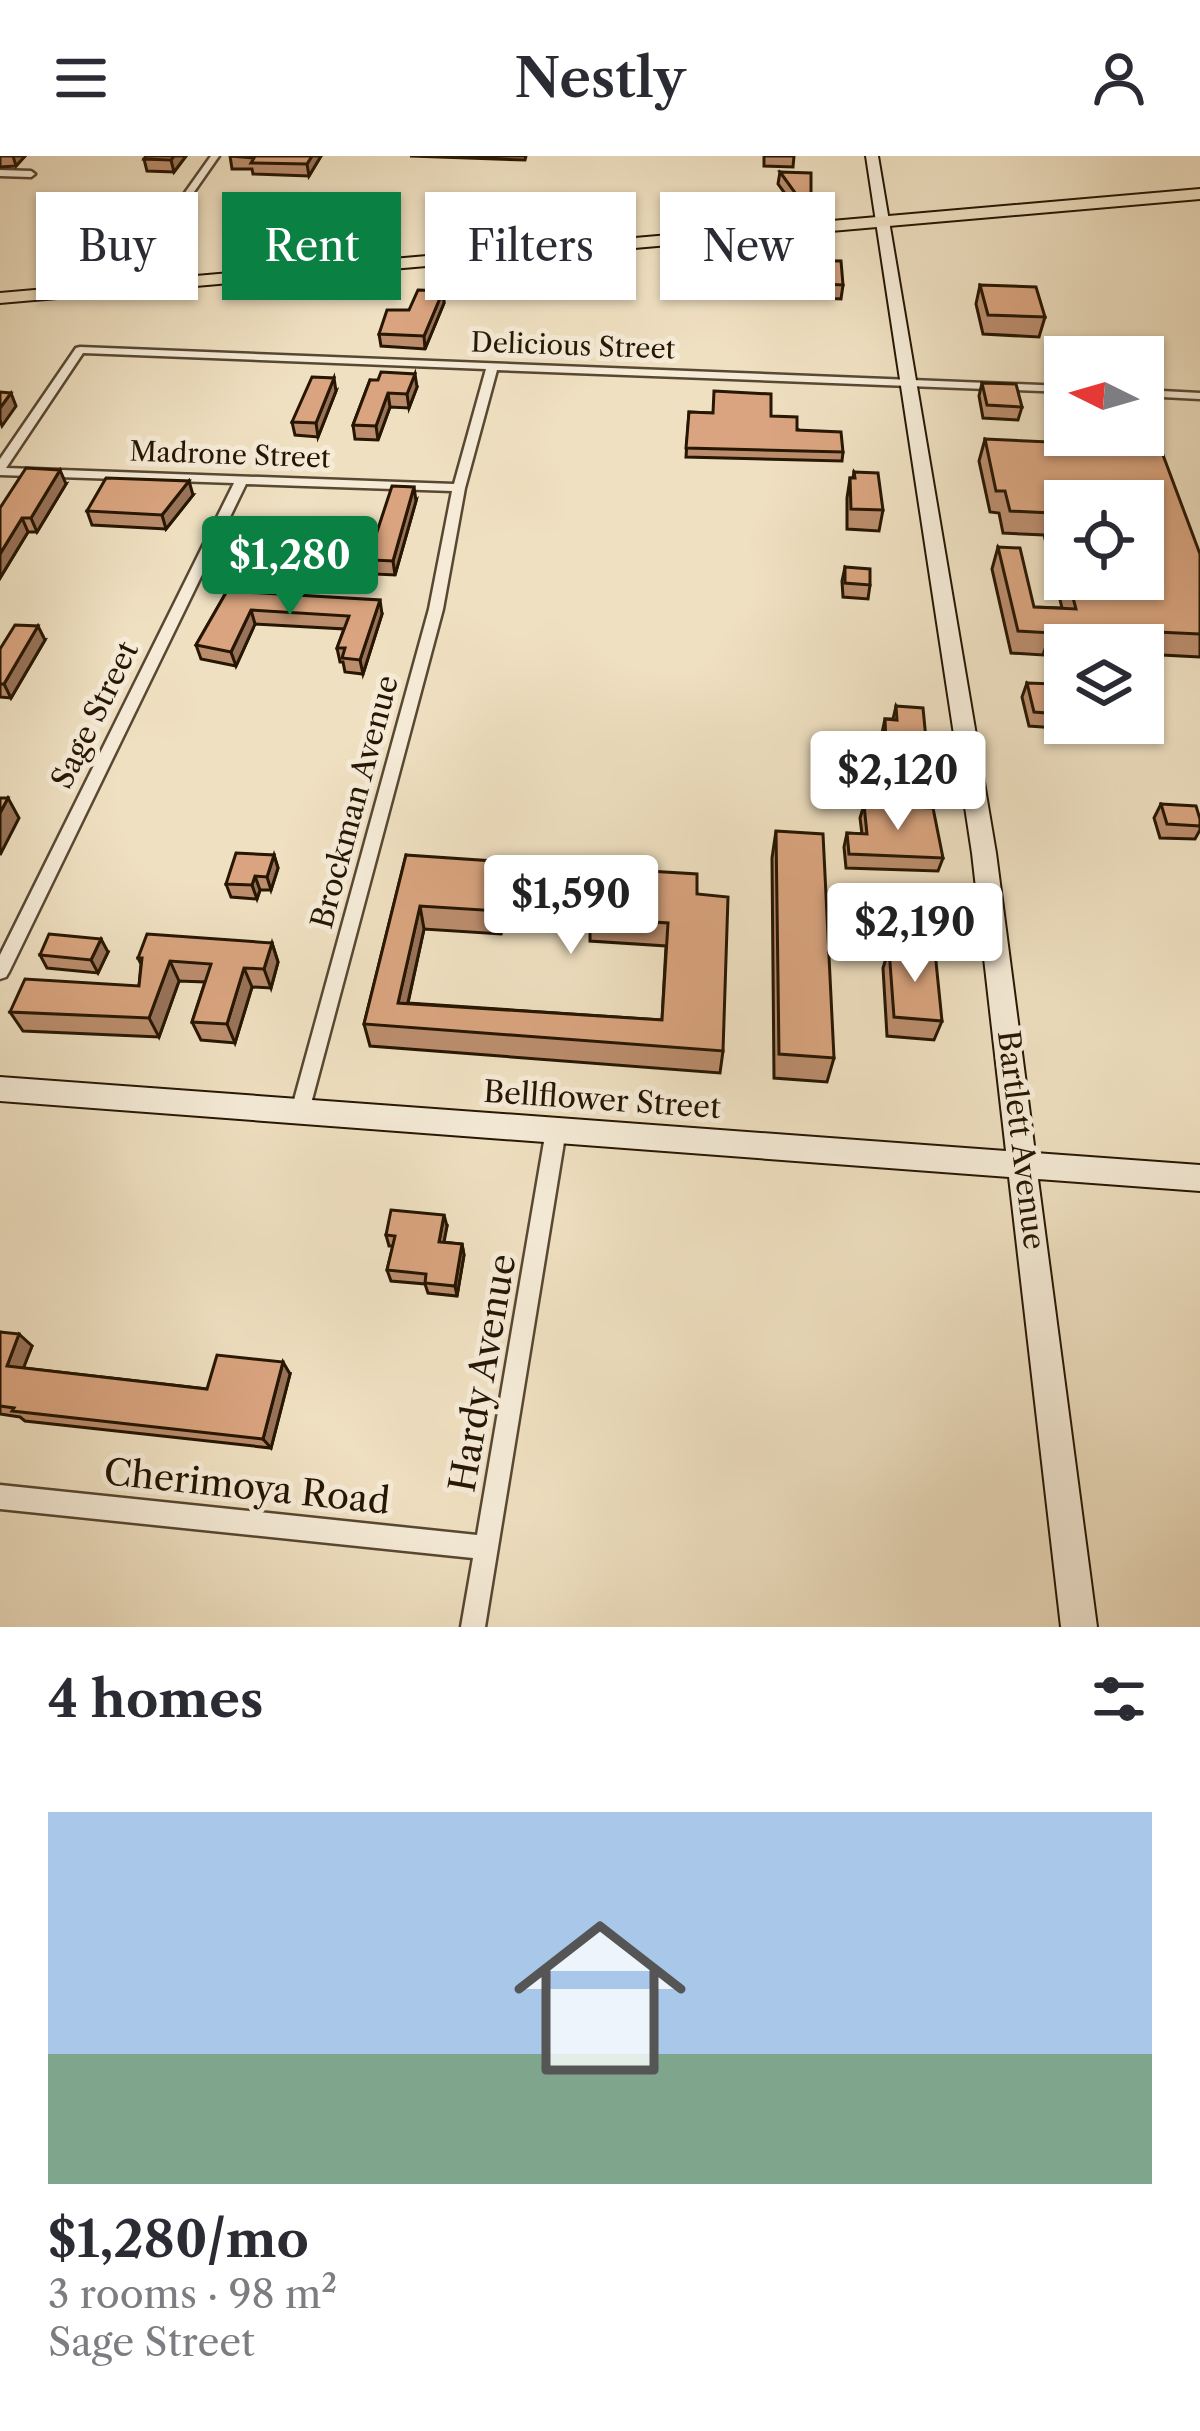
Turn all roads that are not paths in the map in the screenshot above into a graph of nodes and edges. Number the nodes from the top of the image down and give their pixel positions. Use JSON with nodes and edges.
{"nodes":[{"id":1,"x":215,"y":156,"type":"edge"},
{"id":2,"x":872,"y":156,"type":"edge"},
{"id":3,"x":0,"y":172,"type":"edge"},
{"id":4,"x":31,"y":173,"type":"dead end"},
{"id":5,"x":190,"y":192,"type":"edge"},
{"id":6,"x":1200,"y":194,"type":"edge"},
{"id":7,"x":883,"y":222,"type":"junction"},
{"id":8,"x":0,"y":298,"type":"edge"},
{"id":9,"x":492,"y":367,"type":"junction"},
{"id":10,"x":907,"y":382,"type":"junction"},
{"id":11,"x":1044,"y":388,"type":"edge"},
{"id":12,"x":1164,"y":394,"type":"edge"},
{"id":13,"x":1200,"y":396,"type":"edge"},
{"id":14,"x":0,"y":469,"type":"edge"},
{"id":15,"x":241,"y":482,"type":"junction"},
{"id":16,"x":459,"y":488,"type":"junction"},
{"id":17,"x":0,"y":972,"type":"edge"},
{"id":18,"x":0,"y":1089,"type":"edge"},
{"id":19,"x":300,"y":1111,"type":"junction"},
{"id":20,"x":556,"y":1130,"type":"junction"},
{"id":21,"x":1025,"y":1165,"type":"junction"},
{"id":22,"x":1200,"y":1178,"type":"edge"},
{"id":23,"x":0,"y":1496,"type":"edge"},
{"id":24,"x":486,"y":1548,"type":"junction"},
{"id":25,"x":473,"y":1627,"type":"edge"},
{"id":26,"x":1079,"y":1627,"type":"edge"}],
"edges":[{"from":1,"to":5,"type":"street"},
{"from":2,"to":7,"type":"street","name":"Bartlett Avenue"},
{"from":3,"to":4,"type":"street"},
{"from":6,"to":7,"type":"highway"},
{"from":7,"to":8,"type":"highway"},
{"from":7,"to":10,"type":"street","name":"Bartlett Avenue"},
{"from":9,"to":10,"type":"street","name":"Delicious Street"},
{"from":9,"to":14,"type":"street","name":"Delicious Street"},
{"from":9,"to":16,"type":"street","name":"Brockman Avenue"},
{"from":10,"to":11,"type":"street","name":"Delicious Street"},
{"from":10,"to":21,"type":"street","name":"Bartlett Avenue"},
{"from":12,"to":13,"type":"street"},
{"from":14,"to":15,"type":"street","name":"Madrone Street"},
{"from":15,"to":16,"type":"street","name":"Madrone Street"},
{"from":15,"to":17,"type":"street","name":"Sage Street"},
{"from":16,"to":19,"type":"street","name":"Brockman Avenue"},
{"from":18,"to":19,"type":"street","name":"Bellflower Street"},
{"from":19,"to":20,"type":"street","name":"Bellflower Street"},
{"from":20,"to":21,"type":"street","name":"Bellflower Street"},
{"from":20,"to":24,"type":"street","name":"Hardy Avenue"},
{"from":21,"to":22,"type":"street","name":"Bellflower Street"},
{"from":21,"to":26,"type":"street","name":"Bartlett Avenue"},
{"from":23,"to":24,"type":"street","name":"Cherimoya Road"},
{"from":24,"to":25,"type":"street","name":"Hardy Avenue"}]}
